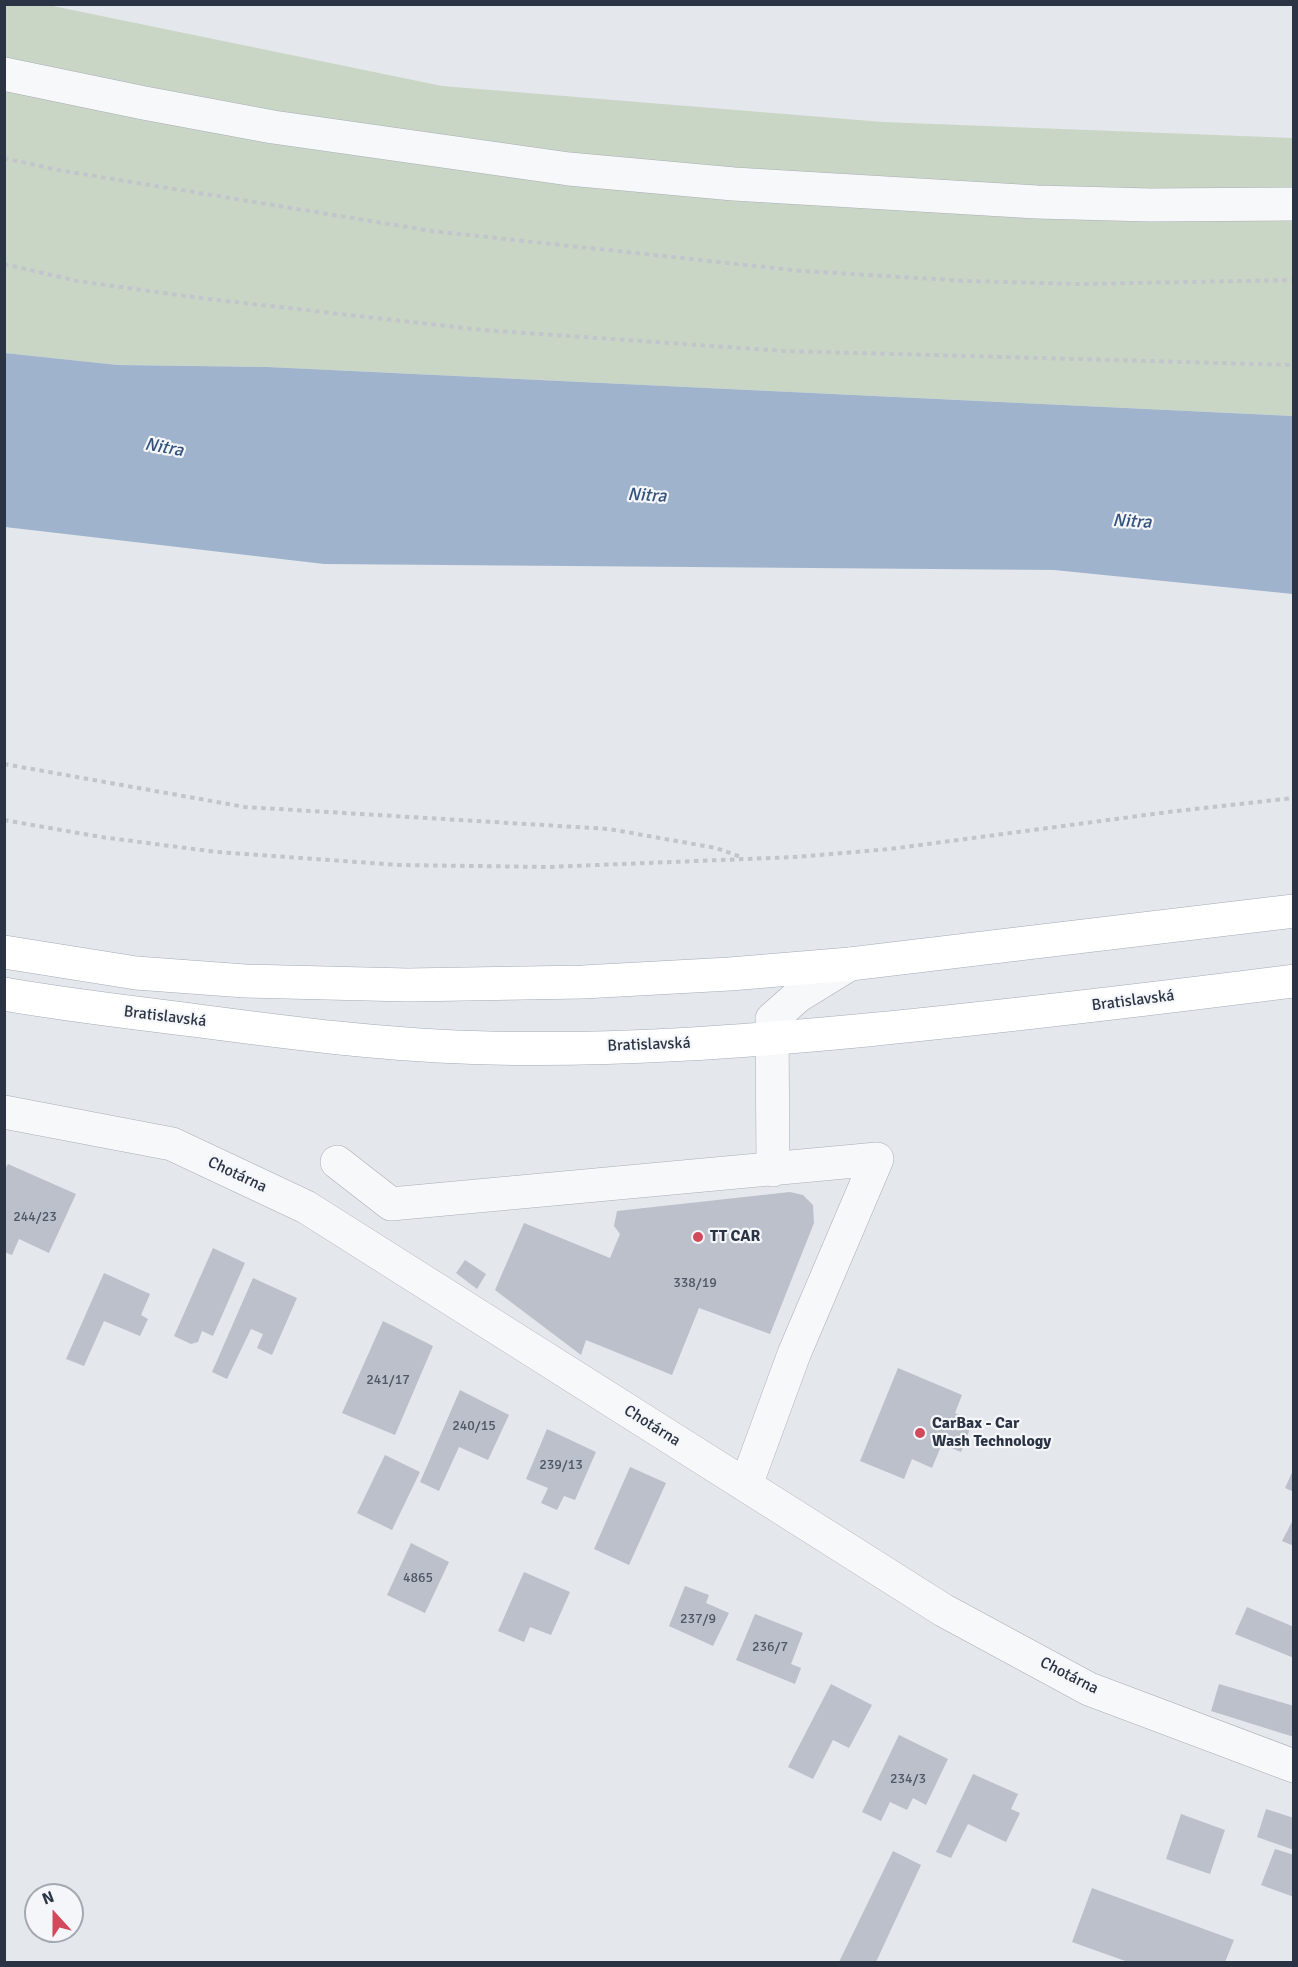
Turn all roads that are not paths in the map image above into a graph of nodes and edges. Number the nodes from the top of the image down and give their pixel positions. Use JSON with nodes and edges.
{"nodes":[{"id":1,"x":4,"y":74,"type":"edge"},
{"id":2,"x":1293,"y":204,"type":"edge"},
{"id":3,"x":1293,"y":911,"type":"edge"},
{"id":4,"x":4,"y":952,"type":"edge"},
{"id":5,"x":850,"y":964,"type":"junction"},
{"id":6,"x":1293,"y":981,"type":"edge"},
{"id":7,"x":4,"y":994,"type":"edge"},
{"id":8,"x":772,"y":1039,"type":"junction"},
{"id":9,"x":4,"y":1112,"type":"edge"},
{"id":10,"x":337,"y":1162,"type":"dead end"},
{"id":11,"x":773,"y":1170,"type":"junction"},
{"id":12,"x":746,"y":1485,"type":"junction"},
{"id":13,"x":1293,"y":1766,"type":"edge"}],
"edges":[{"from":1,"to":2,"type":"street"},
{"from":3,"to":5,"type":"main road"},
{"from":4,"to":5,"type":"main road"},
{"from":5,"to":8,"type":"street"},
{"from":6,"to":8,"type":"main road","name":"Bratislavská"},
{"from":7,"to":8,"type":"main road","name":"Bratislavská"},
{"from":8,"to":11,"type":"street"},
{"from":9,"to":12,"type":"street","name":"Chotárna"},
{"from":10,"to":11,"type":"street"},
{"from":11,"to":12,"type":"street"},
{"from":12,"to":13,"type":"street","name":"Chotárna"}]}
